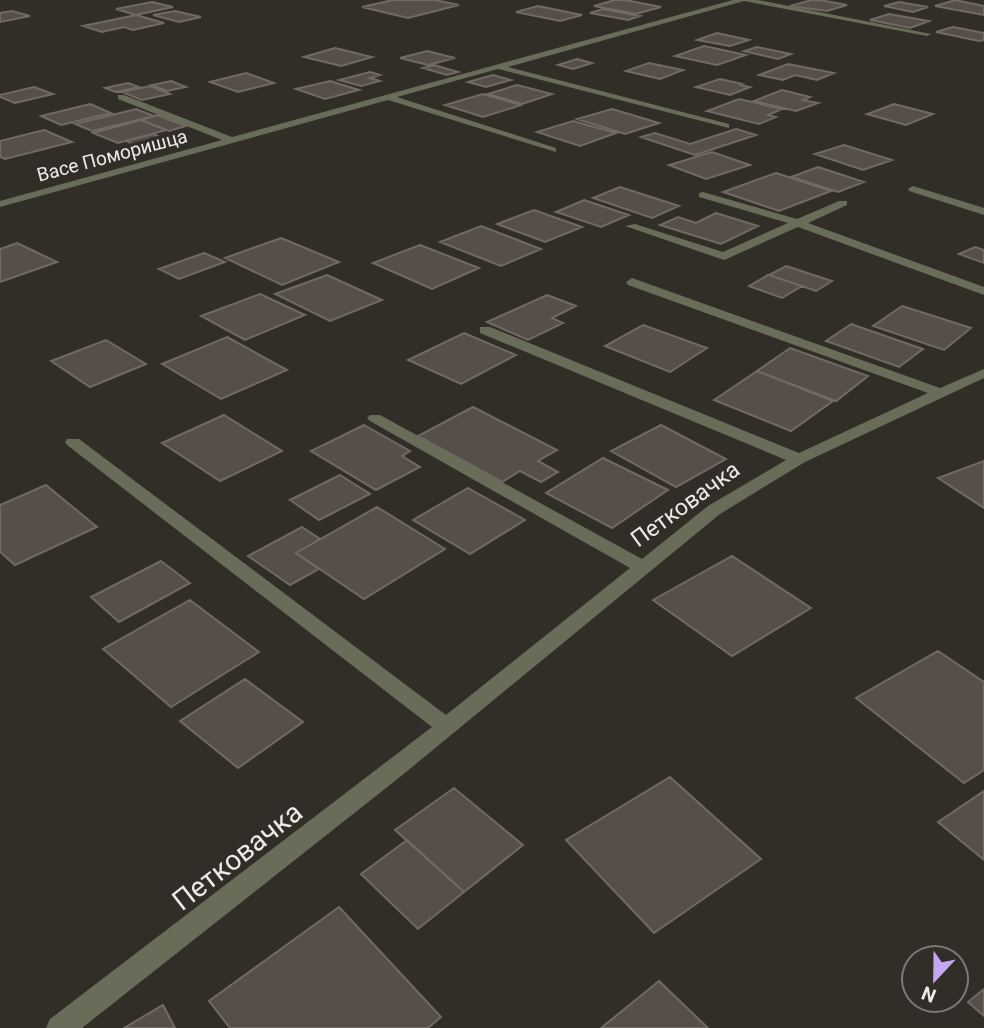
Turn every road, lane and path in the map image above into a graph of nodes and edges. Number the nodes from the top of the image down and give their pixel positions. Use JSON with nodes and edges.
{"nodes":[{"id":1,"x":741,"y":0,"type":"edge"},
{"id":2,"x":747,"y":0,"type":"edge"},
{"id":3,"x":927,"y":34,"type":"dead end"},
{"id":4,"x":499,"y":67,"type":"junction"},
{"id":5,"x":121,"y":97,"type":"dead end"},
{"id":6,"x":387,"y":97,"type":"junction"},
{"id":7,"x":726,"y":126,"type":"dead end"},
{"id":8,"x":234,"y":141,"type":"junction"},
{"id":9,"x":553,"y":150,"type":"dead end"},
{"id":10,"x":913,"y":189,"type":"dead end"},
{"id":11,"x":703,"y":195,"type":"dead end"},
{"id":12,"x":843,"y":203,"type":"dead end"},
{"id":13,"x":0,"y":204,"type":"edge"},
{"id":14,"x":984,"y":212,"type":"edge"},
{"id":15,"x":795,"y":222,"type":"junction"},
{"id":16,"x":631,"y":226,"type":"dead end"},
{"id":17,"x":632,"y":282,"type":"dead end"},
{"id":18,"x":984,"y":291,"type":"edge"},
{"id":19,"x":485,"y":330,"type":"dead end"},
{"id":20,"x":984,"y":373,"type":"edge"},
{"id":21,"x":941,"y":393,"type":"junction"},
{"id":22,"x":374,"y":418,"type":"dead end"},
{"id":23,"x":73,"y":442,"type":"dead end"},
{"id":24,"x":799,"y":459,"type":"junction"},
{"id":25,"x":642,"y":567,"type":"junction"},
{"id":26,"x":447,"y":727,"type":"junction"},
{"id":27,"x":60,"y":1028,"type":"edge"}],
"edges":[{"from":1,"to":4,"type":"street","name":"Васе Поморишца"},
{"from":2,"to":3,"type":"street"},
{"from":4,"to":6,"type":"street","name":"Васе Поморишца"},
{"from":4,"to":7,"type":"street","name":"Васе Поморишца"},
{"from":5,"to":8,"type":"street","name":"Васе Поморишца"},
{"from":6,"to":8,"type":"street","name":"Васе Поморишца"},
{"from":6,"to":9,"type":"street"},
{"from":8,"to":13,"type":"street","name":"Васе Поморишца"},
{"from":10,"to":14,"type":"street"},
{"from":11,"to":15,"type":"street"},
{"from":12,"to":15,"type":"street"},
{"from":15,"to":16,"type":"street"},
{"from":15,"to":18,"type":"street"},
{"from":17,"to":21,"type":"street"},
{"from":19,"to":24,"type":"street"},
{"from":20,"to":21,"type":"street","name":"Петковачка"},
{"from":21,"to":24,"type":"street","name":"Петковачка"},
{"from":22,"to":25,"type":"street"},
{"from":23,"to":26,"type":"street"},
{"from":24,"to":25,"type":"street","name":"Петковачка"},
{"from":25,"to":26,"type":"street","name":"Петковачка"},
{"from":26,"to":27,"type":"street","name":"Петковачка"}]}
